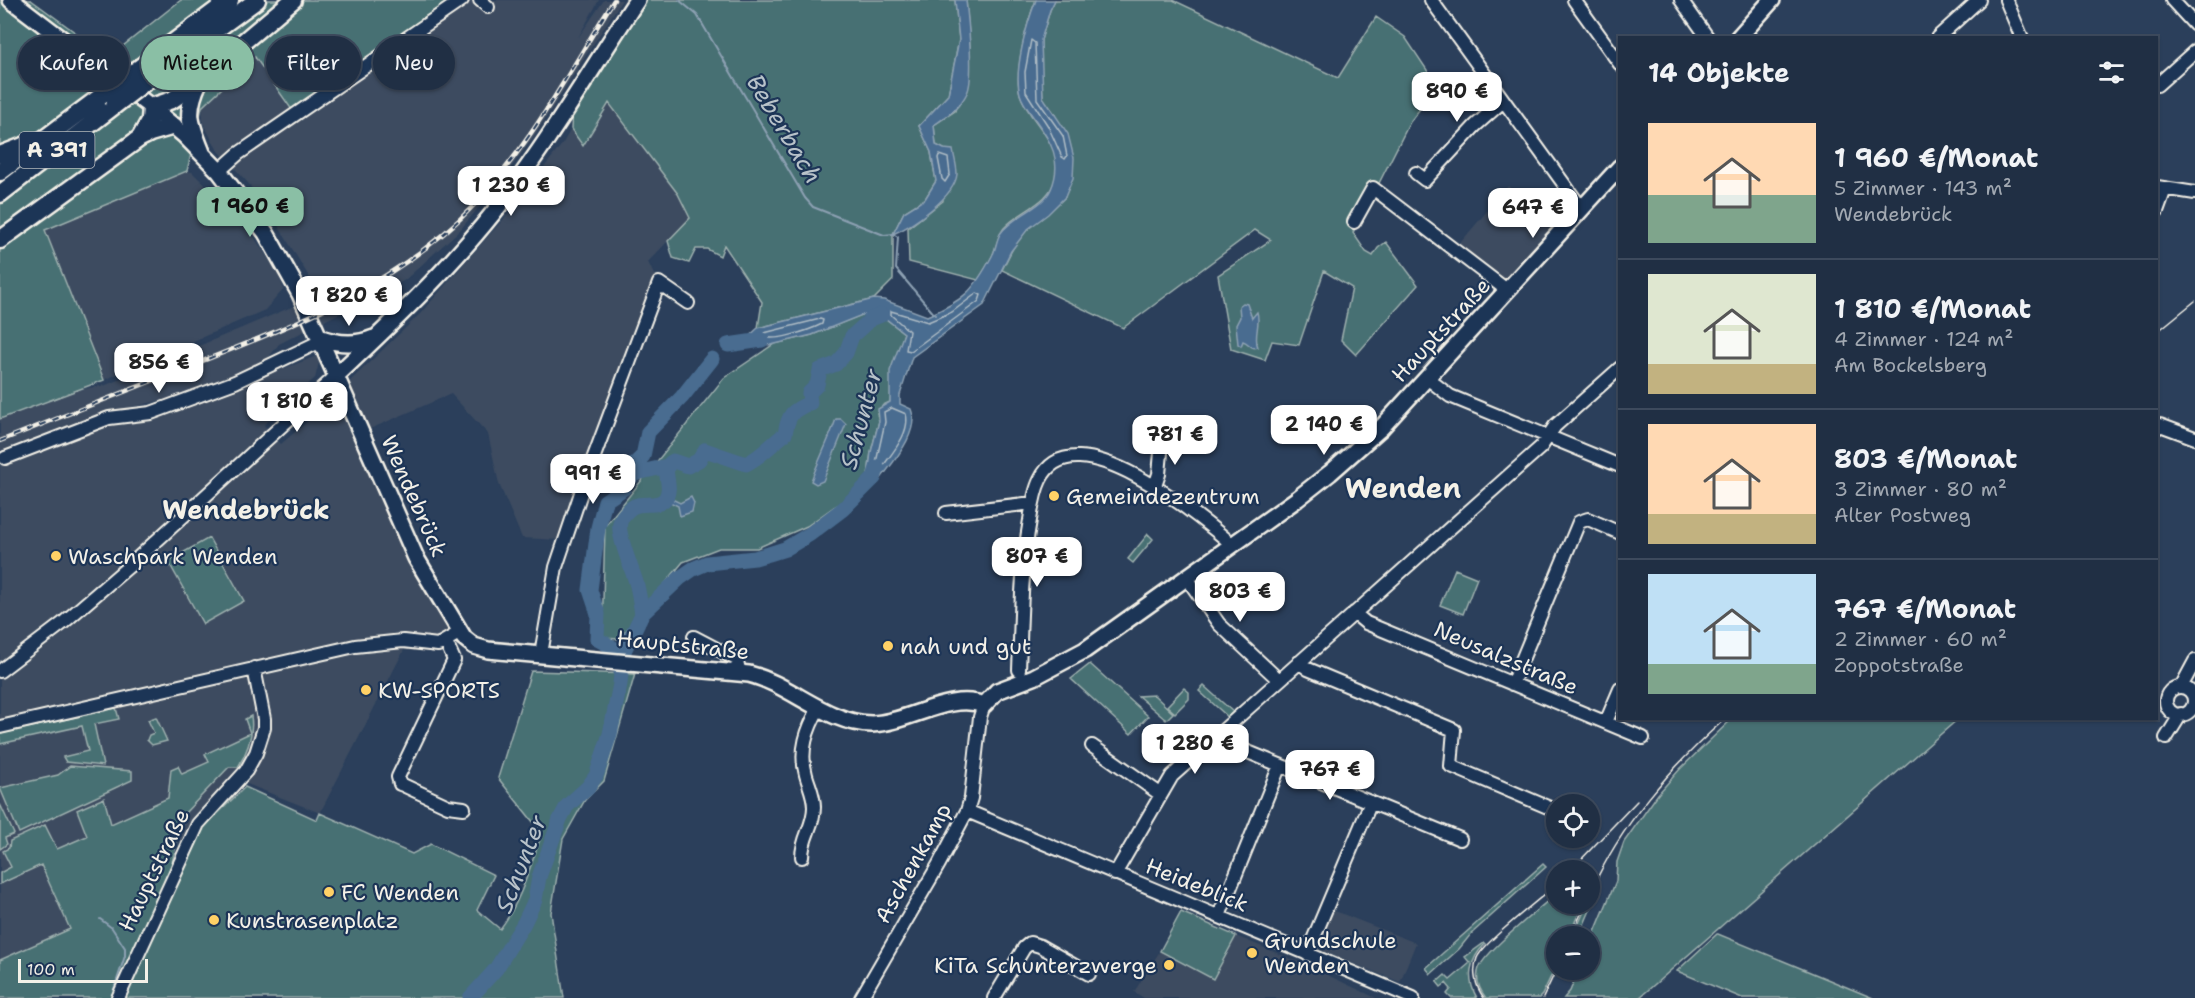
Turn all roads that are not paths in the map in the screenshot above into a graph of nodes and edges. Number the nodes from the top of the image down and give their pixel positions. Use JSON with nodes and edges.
{"nodes":[{"id":1,"x":11,"y":0,"type":"edge"},
{"id":2,"x":230,"y":0,"type":"edge"},
{"id":3,"x":257,"y":0,"type":"edge"},
{"id":4,"x":293,"y":0,"type":"edge"},
{"id":5,"x":462,"y":0,"type":"edge"},
{"id":6,"x":637,"y":0,"type":"edge"},
{"id":7,"x":1431,"y":0,"type":"edge"},
{"id":8,"x":1574,"y":0,"type":"edge"},
{"id":9,"x":1681,"y":0,"type":"edge"},
{"id":10,"x":1772,"y":0,"type":"edge"},
{"id":11,"x":1979,"y":0,"type":"edge"},
{"id":12,"x":2006,"y":0,"type":"edge"},
{"id":13,"x":2172,"y":0,"type":"edge"},
{"id":14,"x":2195,"y":25,"type":"edge"},
{"id":15,"x":189,"y":36,"type":"edge"},
{"id":16,"x":201,"y":36,"type":"edge"},
{"id":17,"x":250,"y":36,"type":"edge"},
{"id":18,"x":1707,"y":36,"type":"edge"},
{"id":19,"x":1740,"y":36,"type":"edge"},
{"id":20,"x":1939,"y":36,"type":"edge"},
{"id":21,"x":2021,"y":36,"type":"edge"},
{"id":22,"x":2193,"y":55,"type":"edge"},
{"id":23,"x":1618,"y":61,"type":"edge"},
{"id":24,"x":141,"y":76,"type":"edge"},
{"id":25,"x":2158,"y":84,"type":"edge"},
{"id":26,"x":185,"y":90,"type":"edge"},
{"id":27,"x":194,"y":90,"type":"edge"},
{"id":28,"x":1503,"y":101,"type":"junction"},
{"id":29,"x":107,"y":102,"type":"junction"},
{"id":30,"x":151,"y":107,"type":"junction"},
{"id":31,"x":174,"y":126,"type":"junction"},
{"id":32,"x":52,"y":134,"type":"junction"},
{"id":33,"x":140,"y":138,"type":"junction"},
{"id":34,"x":201,"y":151,"type":"junction"},
{"id":35,"x":0,"y":155,"type":"edge"},
{"id":36,"x":1618,"y":169,"type":"edge"},
{"id":37,"x":219,"y":171,"type":"junction"},
{"id":38,"x":0,"y":172,"type":"edge"},
{"id":39,"x":1416,"y":173,"type":"dead end"},
{"id":40,"x":2161,"y":188,"type":"edge"},
{"id":41,"x":2195,"y":193,"type":"edge"},
{"id":42,"x":0,"y":194,"type":"edge"},
{"id":43,"x":2158,"y":205,"type":"edge"},
{"id":44,"x":1582,"y":209,"type":"junction"},
{"id":45,"x":1354,"y":222,"type":"dead end"},
{"id":46,"x":0,"y":240,"type":"edge"},
{"id":47,"x":1508,"y":291,"type":"junction"},
{"id":48,"x":688,"y":303,"type":"dead end"},
{"id":49,"x":379,"y":335,"type":"junction"},
{"id":50,"x":320,"y":339,"type":"junction"},
{"id":51,"x":1618,"y":370,"type":"edge"},
{"id":52,"x":336,"y":376,"type":"junction"},
{"id":53,"x":1427,"y":378,"type":"junction"},
{"id":54,"x":308,"y":403,"type":"junction"},
{"id":55,"x":351,"y":410,"type":"junction"},
{"id":56,"x":2158,"y":427,"type":"edge"},
{"id":57,"x":1549,"y":436,"type":"junction"},
{"id":58,"x":2195,"y":438,"type":"edge"},
{"id":59,"x":1162,"y":442,"type":"dead end"},
{"id":60,"x":5,"y":458,"type":"dead end"},
{"id":61,"x":1618,"y":465,"type":"edge"},
{"id":62,"x":1155,"y":486,"type":"junction"},
{"id":63,"x":1033,"y":503,"type":"junction"},
{"id":64,"x":946,"y":513,"type":"dead end"},
{"id":65,"x":1618,"y":532,"type":"edge"},
{"id":66,"x":1233,"y":545,"type":"junction"},
{"id":67,"x":1187,"y":578,"type":"junction"},
{"id":68,"x":1354,"y":613,"type":"junction"},
{"id":69,"x":459,"y":633,"type":"junction"},
{"id":70,"x":694,"y":637,"type":"dead end"},
{"id":71,"x":446,"y":642,"type":"junction"},
{"id":72,"x":541,"y":654,"type":"junction"},
{"id":73,"x":2195,"y":661,"type":"edge"},
{"id":74,"x":1299,"y":662,"type":"junction"},
{"id":75,"x":254,"y":668,"type":"junction"},
{"id":76,"x":1019,"y":670,"type":"dead end"},
{"id":77,"x":0,"y":671,"type":"edge"},
{"id":78,"x":740,"y":672,"type":"junction"},
{"id":79,"x":2195,"y":673,"type":"edge"},
{"id":80,"x":1279,"y":680,"type":"junction"},
{"id":81,"x":1512,"y":684,"type":"junction"},
{"id":82,"x":2186,"y":693,"type":"edge"},
{"id":83,"x":1618,"y":694,"type":"edge"},
{"id":84,"x":984,"y":705,"type":"junction"},
{"id":85,"x":2174,"y":705,"type":"edge"},
{"id":86,"x":819,"y":708,"type":"junction"},
{"id":87,"x":1606,"y":722,"type":"junction"},
{"id":88,"x":0,"y":727,"type":"edge"},
{"id":89,"x":1218,"y":734,"type":"junction"},
{"id":90,"x":1644,"y":738,"type":"dead end"},
{"id":91,"x":1092,"y":746,"type":"dead end"},
{"id":92,"x":1281,"y":765,"type":"junction"},
{"id":93,"x":1160,"y":794,"type":"junction"},
{"id":94,"x":1371,"y":802,"type":"junction"},
{"id":95,"x":1546,"y":806,"type":"edge"},
{"id":96,"x":464,"y":808,"type":"dead end"},
{"id":97,"x":967,"y":811,"type":"junction"},
{"id":98,"x":1460,"y":839,"type":"dead end"},
{"id":99,"x":802,"y":857,"type":"dead end"},
{"id":100,"x":1115,"y":874,"type":"junction"},
{"id":101,"x":1219,"y":916,"type":"junction"},
{"id":102,"x":1307,"y":954,"type":"junction"},
{"id":103,"x":1089,"y":974,"type":"dead end"},
{"id":104,"x":118,"y":998,"type":"edge"},
{"id":105,"x":861,"y":998,"type":"edge"},
{"id":106,"x":994,"y":998,"type":"edge"},
{"id":107,"x":1412,"y":998,"type":"edge"}],
"edges":[{"from":1,"to":30,"type":"main road","name":"Wendebrück"},
{"from":2,"to":15,"type":"highway","number":"A 391"},
{"from":3,"to":16,"type":"highway","number":"A 391"},
{"from":4,"to":17,"type":"highway"},
{"from":5,"to":37,"type":"street"},
{"from":6,"to":49,"type":"main road"},
{"from":7,"to":28,"type":"street"},
{"from":8,"to":23,"type":"street"},
{"from":9,"to":18,"type":"street"},
{"from":10,"to":19,"type":"main road"},
{"from":11,"to":20,"type":"street"},
{"from":12,"to":21,"type":"street"},
{"from":13,"to":14,"type":"street"},
{"from":22,"to":25,"type":"street"},
{"from":24,"to":29,"type":"highway","number":"A 391","bridge":true},
{"from":26,"to":30,"type":"highway"},
{"from":27,"to":34,"type":"highway"},
{"from":28,"to":39,"type":"street"},
{"from":28,"to":44,"type":"street"},
{"from":29,"to":32,"type":"highway","number":"A 391"},
{"from":29,"to":42,"type":"highway","number":"A 391"},
{"from":30,"to":31,"type":"main road","name":"Wendebrück"},
{"from":30,"to":33,"type":"highway"},
{"from":31,"to":33,"type":"highway"},
{"from":31,"to":34,"type":"main road","name":"Wendebrück"},
{"from":32,"to":35,"type":"highway"},
{"from":32,"to":38,"type":"highway","number":"A 391"},
{"from":33,"to":46,"type":"highway"},
{"from":34,"to":37,"type":"main road","name":"Wendebrück"},
{"from":36,"to":44,"type":"main road","name":"Hauptstraße"},
{"from":37,"to":50,"type":"main road","name":"Wendebrück"},
{"from":40,"to":41,"type":"street"},
{"from":40,"to":43,"type":"street"},
{"from":44,"to":47,"type":"main road","name":"Hauptstraße"},
{"from":45,"to":47,"type":"street"},
{"from":47,"to":53,"type":"main road","name":"Hauptstraße"},
{"from":48,"to":72,"type":"street"},
{"from":49,"to":50,"type":"main road"},
{"from":49,"to":52,"type":"main road"},
{"from":50,"to":52,"type":"main road","name":"Wendebrück"},
{"from":50,"to":60,"type":"street"},
{"from":51,"to":57,"type":"street"},
{"from":52,"to":54,"type":"street"},
{"from":52,"to":55,"type":"main road","name":"Wendebrück"},
{"from":53,"to":57,"type":"street"},
{"from":53,"to":66,"type":"main road","name":"Hauptstraße"},
{"from":54,"to":55,"type":"street"},
{"from":54,"to":77,"type":"street"},
{"from":55,"to":69,"type":"main road","name":"Wendebrück"},
{"from":56,"to":58,"type":"street"},
{"from":57,"to":61,"type":"street"},
{"from":57,"to":68,"type":"street"},
{"from":59,"to":62,"type":"street"},
{"from":62,"to":63,"type":"street"},
{"from":62,"to":66,"type":"street"},
{"from":63,"to":64,"type":"street"},
{"from":63,"to":76,"type":"street"},
{"from":65,"to":81,"type":"street"},
{"from":66,"to":67,"type":"main road","name":"Hauptstraße"},
{"from":67,"to":80,"type":"street"},
{"from":67,"to":84,"type":"main road","name":"Hauptstraße"},
{"from":68,"to":74,"type":"street"},
{"from":68,"to":81,"type":"street","name":"Neusalzstraße"},
{"from":69,"to":71,"type":"street"},
{"from":69,"to":72,"type":"main road","name":"Hauptstraße"},
{"from":70,"to":78,"type":"street"},
{"from":71,"to":75,"type":"street"},
{"from":71,"to":96,"type":"street"},
{"from":72,"to":78,"type":"main road","name":"Hauptstraße"},
{"from":73,"to":82,"type":"street"},
{"from":74,"to":80,"type":"street"},
{"from":74,"to":95,"type":"street"},
{"from":75,"to":88,"type":"street"},
{"from":75,"to":104,"type":"street","name":"Hauptstraße"},
{"from":78,"to":86,"type":"main road","name":"Hauptstraße"},
{"from":79,"to":82,"type":"street"},
{"from":80,"to":89,"type":"street"},
{"from":81,"to":87,"type":"street","name":"Neusalzstraße"},
{"from":82,"to":85,"type":"street"},
{"from":82,"to":85,"type":"street"},
{"from":83,"to":87,"type":"street"},
{"from":84,"to":86,"type":"main road","name":"Hauptstraße"},
{"from":84,"to":97,"type":"street","name":"Aschenkamp"},
{"from":86,"to":99,"type":"street"},
{"from":87,"to":90,"type":"street","name":"Neusalzstraße"},
{"from":89,"to":92,"type":"street"},
{"from":89,"to":93,"type":"street"},
{"from":91,"to":93,"type":"street"},
{"from":92,"to":94,"type":"street"},
{"from":92,"to":101,"type":"street"},
{"from":93,"to":100,"type":"street"},
{"from":94,"to":98,"type":"street"},
{"from":94,"to":102,"type":"street"},
{"from":97,"to":100,"type":"street","name":"Heideblick"},
{"from":97,"to":105,"type":"street","name":"Aschenkamp"},
{"from":100,"to":101,"type":"street","name":"Heideblick"},
{"from":101,"to":102,"type":"street","name":"Heideblick"},
{"from":102,"to":107,"type":"street","name":"Heideblick"},
{"from":103,"to":106,"type":"street"}]}
